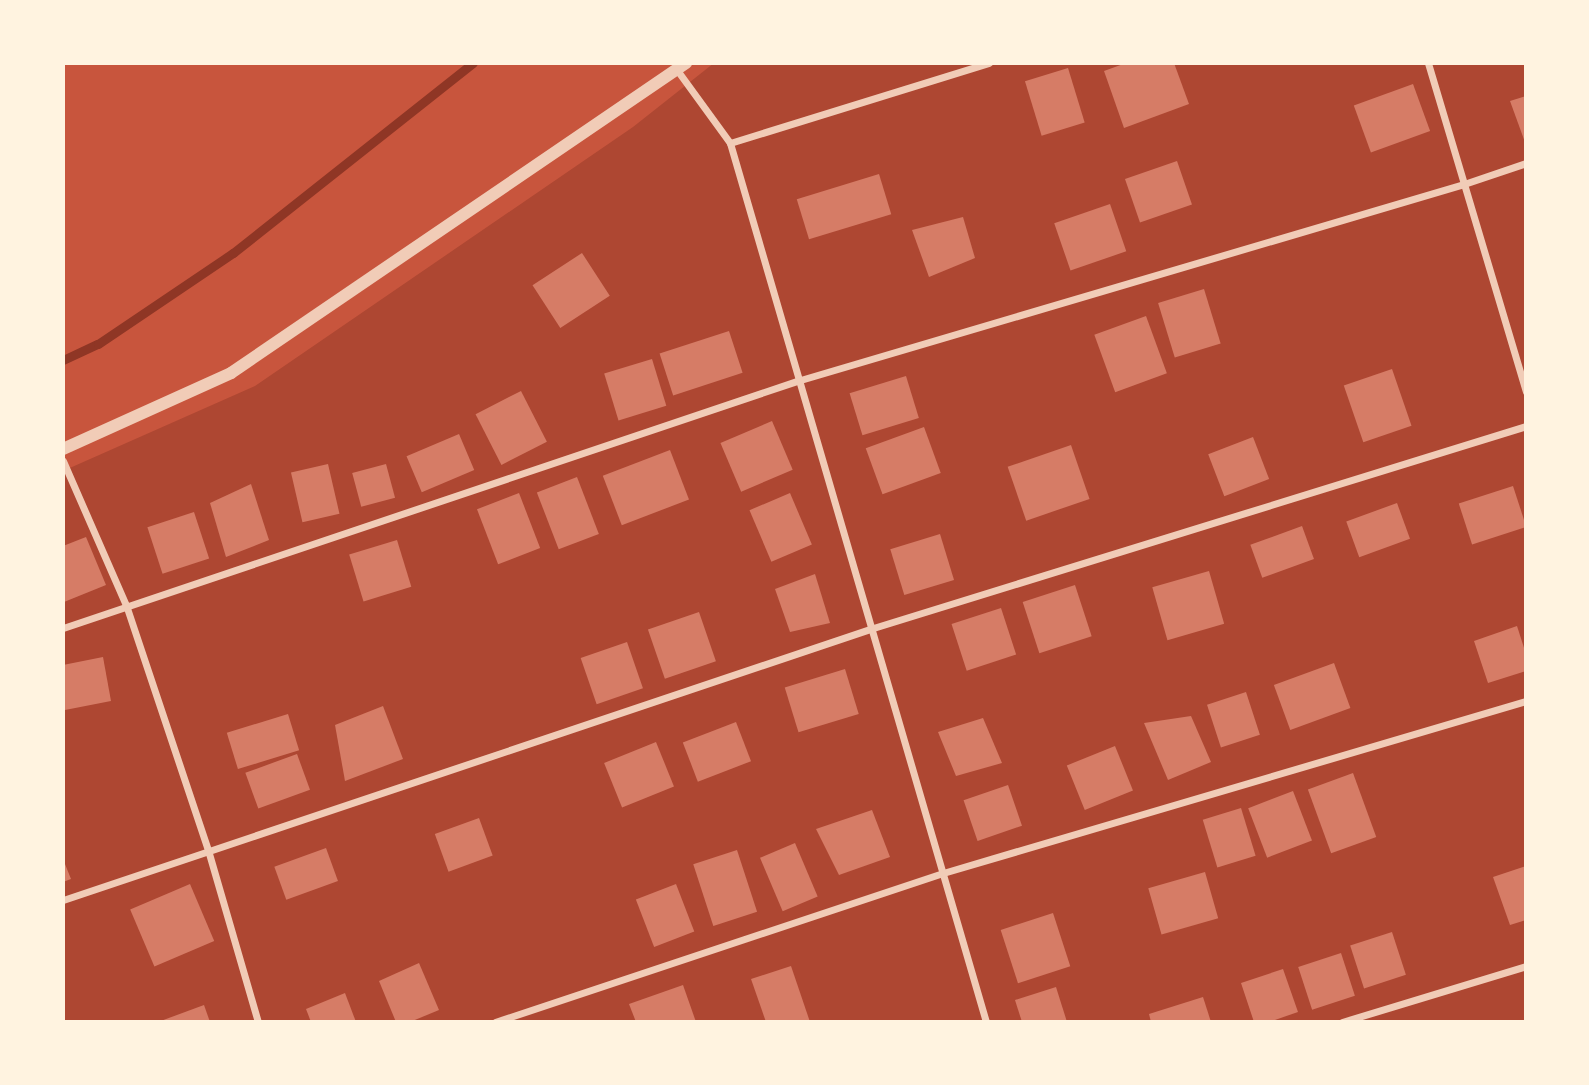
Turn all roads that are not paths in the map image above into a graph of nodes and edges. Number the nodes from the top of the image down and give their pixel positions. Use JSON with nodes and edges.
{"nodes":[{"id":1,"x":989,"y":63,"type":"edge"},
{"id":2,"x":1428,"y":63,"type":"edge"},
{"id":3,"x":681,"y":67,"type":"edge"},
{"id":4,"x":730,"y":143,"type":"junction"},
{"id":5,"x":1526,"y":163,"type":"edge"},
{"id":6,"x":1464,"y":184,"type":"junction"},
{"id":7,"x":797,"y":381,"type":"junction"},
{"id":8,"x":1526,"y":392,"type":"edge"},
{"id":9,"x":1526,"y":426,"type":"edge"},
{"id":10,"x":63,"y":449,"type":"edge"},
{"id":11,"x":63,"y":461,"type":"edge"},
{"id":12,"x":126,"y":605,"type":"junction"},
{"id":13,"x":63,"y":628,"type":"edge"},
{"id":14,"x":870,"y":629,"type":"junction"},
{"id":15,"x":1526,"y":701,"type":"edge"},
{"id":16,"x":208,"y":850,"type":"junction"},
{"id":17,"x":943,"y":873,"type":"junction"},
{"id":18,"x":63,"y":900,"type":"edge"},
{"id":19,"x":1526,"y":966,"type":"edge"},
{"id":20,"x":258,"y":1022,"type":"edge"},
{"id":21,"x":495,"y":1022,"type":"edge"},
{"id":22,"x":986,"y":1022,"type":"edge"},
{"id":23,"x":1342,"y":1022,"type":"edge"}],
"edges":[{"from":1,"to":4,"type":"street"},
{"from":2,"to":6,"type":"street"},
{"from":3,"to":4,"type":"street"},
{"from":3,"to":10,"type":"street"},
{"from":4,"to":7,"type":"street"},
{"from":5,"to":6,"type":"street"},
{"from":6,"to":7,"type":"street"},
{"from":6,"to":8,"type":"street"},
{"from":7,"to":12,"type":"street"},
{"from":7,"to":14,"type":"street"},
{"from":9,"to":14,"type":"street"},
{"from":11,"to":12,"type":"street"},
{"from":12,"to":13,"type":"street"},
{"from":12,"to":16,"type":"street"},
{"from":14,"to":16,"type":"street"},
{"from":14,"to":17,"type":"street"},
{"from":15,"to":17,"type":"street"},
{"from":16,"to":18,"type":"street"},
{"from":16,"to":20,"type":"street"},
{"from":17,"to":21,"type":"street"},
{"from":17,"to":22,"type":"street"},
{"from":19,"to":23,"type":"street"}]}
